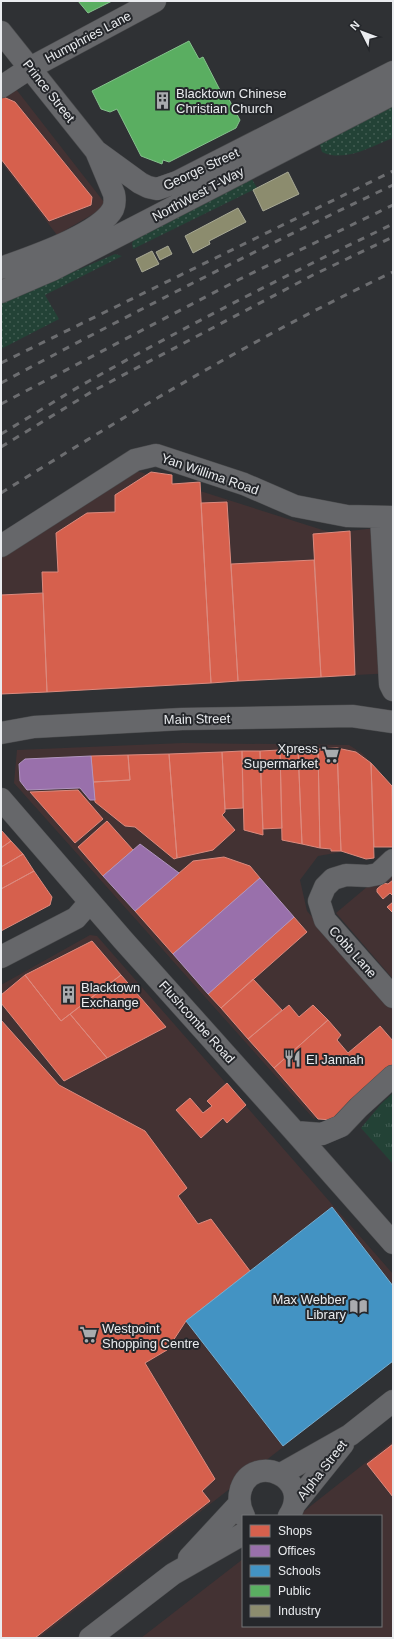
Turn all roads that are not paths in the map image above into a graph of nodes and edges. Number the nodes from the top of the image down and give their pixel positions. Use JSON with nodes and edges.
{"nodes":[{"id":1,"x":155,"y":1,"type":"edge"},
{"id":2,"x":1,"y":32,"type":"edge"},
{"id":3,"x":30,"y":68,"type":"junction"},
{"id":4,"x":393,"y":72,"type":"edge"},
{"id":5,"x":1,"y":87,"type":"edge"},
{"id":6,"x":393,"y":94,"type":"edge"},
{"id":7,"x":96,"y":151,"type":"junction"},
{"id":8,"x":1,"y":268,"type":"edge"},
{"id":9,"x":1,"y":292,"type":"edge"},
{"id":10,"x":387,"y":517,"type":"edge"},
{"id":11,"x":1,"y":546,"type":"edge"},
{"id":12,"x":393,"y":690,"type":"edge"},
{"id":13,"x":393,"y":722,"type":"edge"},
{"id":14,"x":1,"y":733,"type":"edge"},
{"id":15,"x":1,"y":799,"type":"edge"},
{"id":16,"x":393,"y":860,"type":"edge"},
{"id":17,"x":90,"y":902,"type":"junction"},
{"id":18,"x":1,"y":957,"type":"edge"},
{"id":19,"x":393,"y":997,"type":"edge"},
{"id":20,"x":393,"y":1076,"type":"edge"},
{"id":21,"x":295,"y":1132,"type":"junction"},
{"id":22,"x":393,"y":1244,"type":"edge"},
{"id":23,"x":393,"y":1401,"type":"edge"},
{"id":24,"x":350,"y":1435,"type":"junction"},
{"id":25,"x":281,"y":1474,"type":"junction"},
{"id":26,"x":242,"y":1510,"type":"edge"},
{"id":27,"x":292,"y":1511,"type":"edge"},
{"id":28,"x":242,"y":1535,"type":"edge"},
{"id":29,"x":173,"y":1574,"type":"junction"},
{"id":30,"x":90,"y":1638,"type":"edge"}],
"edges":[{"from":1,"to":3,"type":"street","name":"Humphries Lane"},
{"from":2,"to":3,"type":"street","name":"Prince Street"},
{"from":3,"to":5,"type":"street","name":"Humphries Lane"},
{"from":3,"to":7,"type":"street","name":"Prince Street"},
{"from":4,"to":7,"type":"street","name":"George Street"},
{"from":6,"to":9,"type":"street","name":"NorthWest T-Way"},
{"from":7,"to":8,"type":"street"},
{"from":10,"to":11,"type":"street","name":"Yan Willima Road"},
{"from":10,"to":12,"type":"street"},
{"from":13,"to":14,"type":"street","name":"Main Street"},
{"from":15,"to":17,"type":"street","name":"Flushcombe Road"},
{"from":16,"to":19,"type":"street","name":"Cobb Lane"},
{"from":17,"to":18,"type":"street"},
{"from":17,"to":21,"type":"street","name":"Flushcombe Road"},
{"from":20,"to":21,"type":"street"},
{"from":21,"to":22,"type":"street","name":"Flushcombe Road"},
{"from":23,"to":24,"type":"street","name":"Alpha Street"},
{"from":24,"to":25,"type":"street","name":"Alpha Street"},
{"from":24,"to":27,"type":"street","name":"Alpha Street"},
{"from":25,"to":26,"type":"street"},
{"from":25,"to":27,"type":"street"},
{"from":26,"to":29,"type":"street"},
{"from":28,"to":29,"type":"street"},
{"from":29,"to":30,"type":"street"}]}
